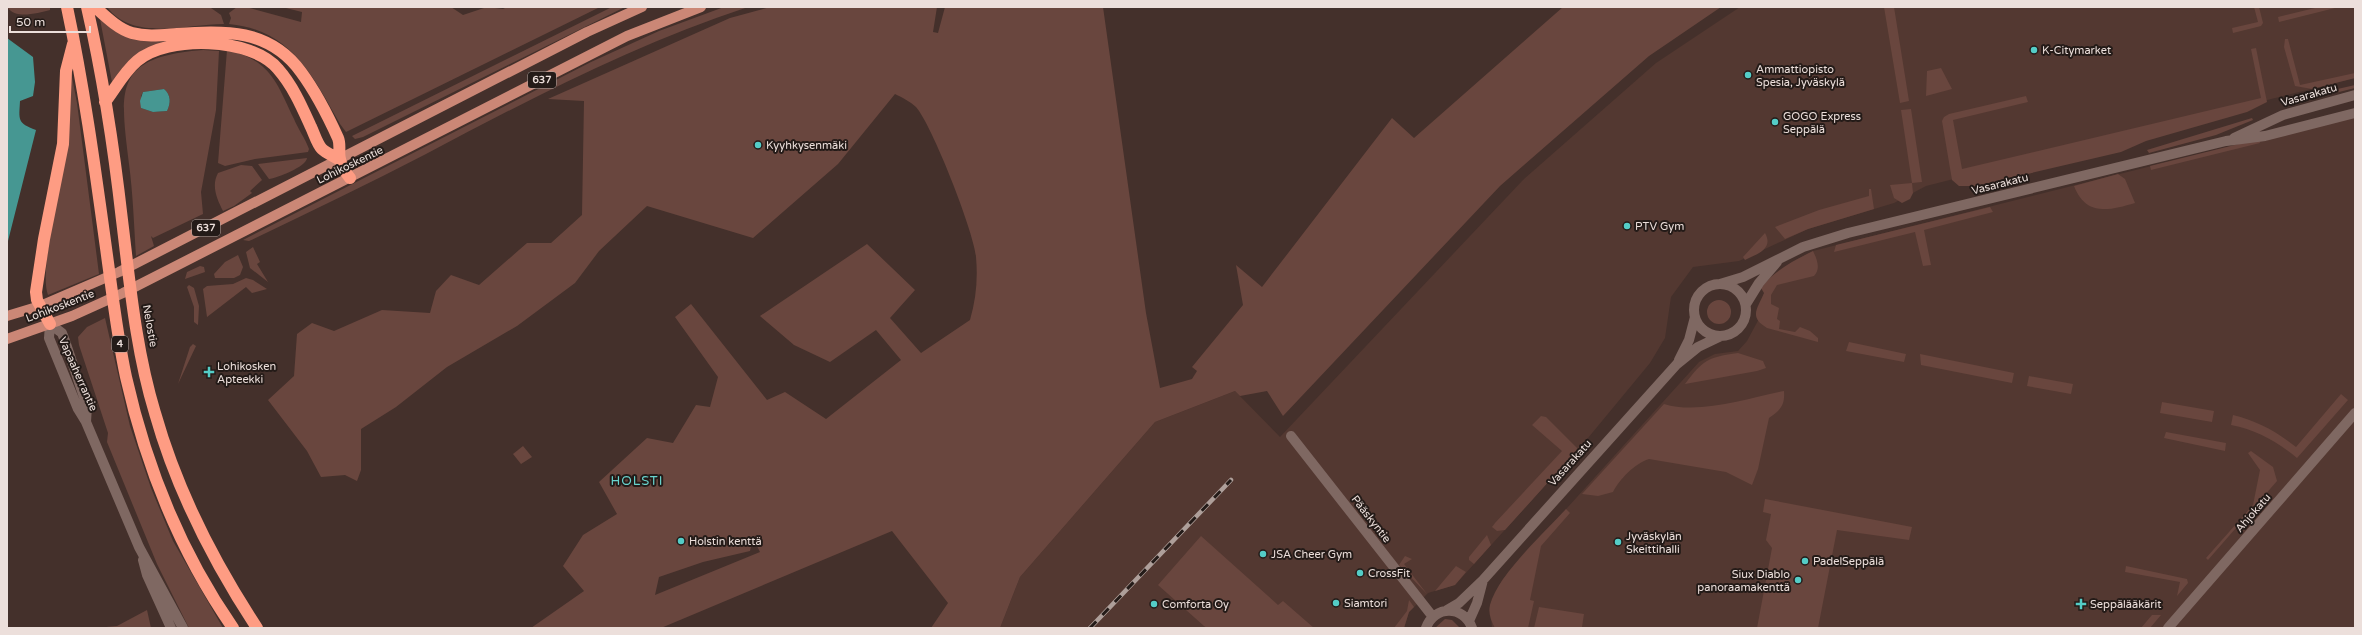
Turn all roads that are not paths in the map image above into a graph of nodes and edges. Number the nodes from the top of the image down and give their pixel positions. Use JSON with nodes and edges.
{"nodes":[{"id":1,"x":67,"y":7,"type":"edge"},
{"id":2,"x":86,"y":7,"type":"edge"},
{"id":3,"x":95,"y":7,"type":"edge"},
{"id":4,"x":642,"y":7,"type":"edge"},
{"id":5,"x":701,"y":7,"type":"edge"},
{"id":6,"x":74,"y":40,"type":"junction"},
{"id":7,"x":2355,"y":95,"type":"edge"},
{"id":8,"x":105,"y":102,"type":"junction"},
{"id":9,"x":2355,"y":113,"type":"edge"},
{"id":10,"x":2226,"y":141,"type":"junction"},
{"id":11,"x":340,"y":160,"type":"junction"},
{"id":12,"x":350,"y":178,"type":"junction"},
{"id":13,"x":1781,"y":258,"type":"junction"},
{"id":14,"x":1720,"y":284,"type":"junction"},
{"id":15,"x":1746,"y":304,"type":"junction"},
{"id":16,"x":40,"y":306,"type":"junction"},
{"id":17,"x":7,"y":316,"type":"edge"},
{"id":18,"x":1695,"y":317,"type":"junction"},
{"id":19,"x":50,"y":324,"type":"junction"},
{"id":20,"x":1721,"y":336,"type":"junction"},
{"id":21,"x":7,"y":339,"type":"edge"},
{"id":22,"x":1677,"y":364,"type":"junction"},
{"id":23,"x":2355,"y":413,"type":"edge"},
{"id":24,"x":86,"y":422,"type":"junction"},
{"id":25,"x":1291,"y":436,"type":"dead end"},
{"id":26,"x":139,"y":547,"type":"junction"},
{"id":27,"x":1483,"y":580,"type":"junction"},
{"id":28,"x":1447,"y":610,"type":"junction"},
{"id":29,"x":1433,"y":616,"type":"junction"},
{"id":30,"x":1472,"y":626,"type":"edge"},
{"id":31,"x":171,"y":628,"type":"edge"},
{"id":32,"x":183,"y":628,"type":"edge"},
{"id":33,"x":233,"y":628,"type":"edge"},
{"id":34,"x":257,"y":628,"type":"edge"},
{"id":35,"x":1426,"y":628,"type":"edge"},
{"id":36,"x":2168,"y":628,"type":"edge"}],
"edges":[{"from":1,"to":6,"type":"highway","number":"4"},
{"from":2,"to":8,"type":"highway","name":"Nelostie","number":"4"},
{"from":3,"to":11,"type":"highway"},
{"from":4,"to":11,"type":"main road","name":"Lohikoskentie","number":"637"},
{"from":5,"to":12,"type":"main road","name":"Lohikoskentie","number":"637"},
{"from":6,"to":16,"type":"highway"},
{"from":6,"to":33,"type":"highway","number":"4"},
{"from":7,"to":10,"type":"street","name":"Vasarakatu"},
{"from":8,"to":11,"type":"highway"},
{"from":8,"to":34,"type":"highway","name":"Nelostie","number":"4"},
{"from":9,"to":10,"type":"street","name":"Vasarakatu"},
{"from":10,"to":13,"type":"street","name":"Vasarakatu"},
{"from":11,"to":12,"type":"highway"},
{"from":11,"to":16,"type":"main road","name":"Lohikoskentie","number":"637"},
{"from":12,"to":19,"type":"main road","name":"Lohikoskentie","number":"637"},
{"from":13,"to":14,"type":"street","name":"Vasarakatu"},
{"from":13,"to":15,"type":"street","name":"Vasarakatu"},
{"from":14,"to":15,"type":"street"},
{"from":14,"to":18,"type":"street"},
{"from":15,"to":20,"type":"street"},
{"from":16,"to":17,"type":"main road","name":"Lohikoskentie"},
{"from":16,"to":19,"type":"highway"},
{"from":18,"to":20,"type":"street"},
{"from":18,"to":22,"type":"street","name":"Vasarakatu"},
{"from":19,"to":21,"type":"main road","name":"Lohikoskentie"},
{"from":19,"to":24,"type":"street","name":"Vapaaherrantie"},
{"from":19,"to":24,"type":"street","name":"Vapaaherrantie"},
{"from":20,"to":22,"type":"street","name":"Vasarakatu"},
{"from":22,"to":27,"type":"street","name":"Vasarakatu"},
{"from":23,"to":36,"type":"street","name":"Ahjokatu"},
{"from":24,"to":26,"type":"street","name":"Vapaaherrantie"},
{"from":25,"to":29,"type":"street","name":"Pääskyntie"},
{"from":26,"to":31,"type":"street","name":"Vapaaherrantie"},
{"from":26,"to":32,"type":"street","name":"Vapaaherrantie"},
{"from":27,"to":28,"type":"street","name":"Vasarakatu"},
{"from":27,"to":30,"type":"street","name":"Vasarakatu"},
{"from":28,"to":29,"type":"street","name":"Vasarakatu"},
{"from":28,"to":30,"type":"street"},
{"from":29,"to":35,"type":"street"}]}
